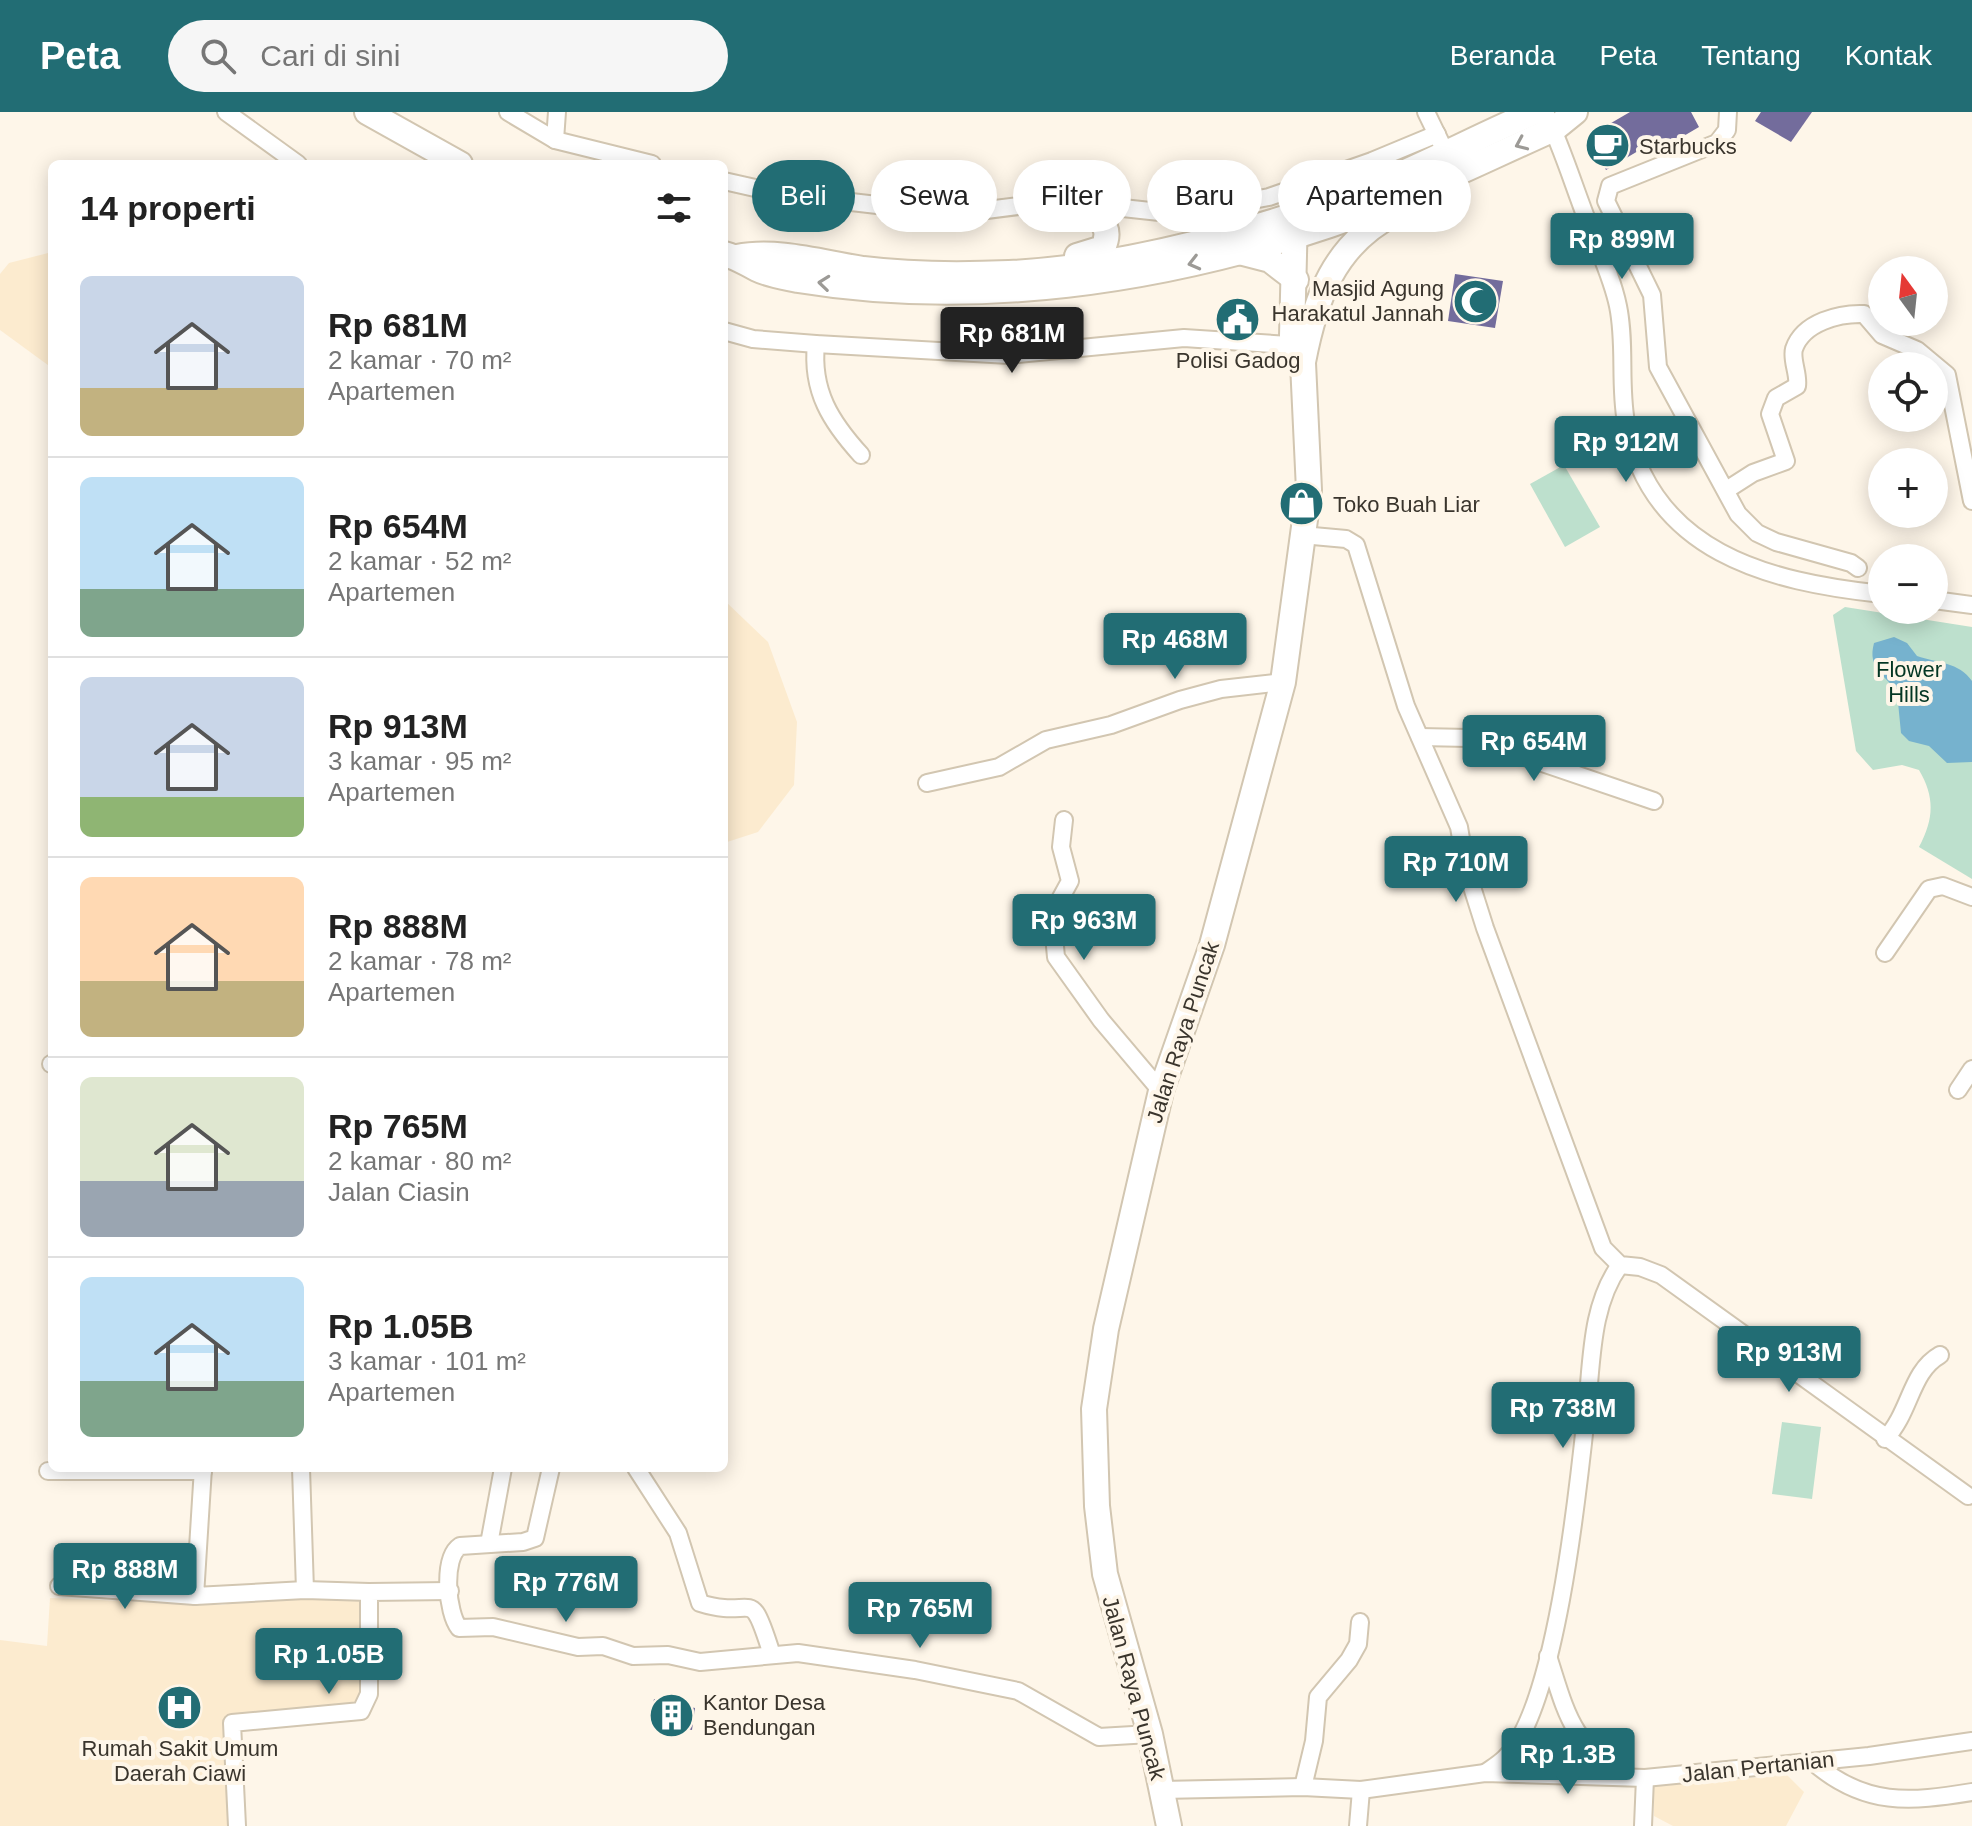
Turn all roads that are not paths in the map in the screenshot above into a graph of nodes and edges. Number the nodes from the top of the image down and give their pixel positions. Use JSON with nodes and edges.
{"nodes":[{"id":1,"x":226,"y":112,"type":"edge"},
{"id":2,"x":367,"y":112,"type":"edge"},
{"id":3,"x":508,"y":112,"type":"edge"},
{"id":4,"x":557,"y":112,"type":"edge"},
{"id":5,"x":1426,"y":112,"type":"edge"},
{"id":6,"x":1535,"y":112,"type":"edge"},
{"id":7,"x":1575,"y":112,"type":"edge"},
{"id":8,"x":1728,"y":112,"type":"edge"},
{"id":9,"x":1550,"y":121,"type":"edge"},
{"id":10,"x":555,"y":140,"type":"junction"},
{"id":11,"x":1440,"y":143,"type":"junction"},
{"id":12,"x":292,"y":160,"type":"edge"},
{"id":13,"x":453,"y":160,"type":"edge"},
{"id":14,"x":636,"y":160,"type":"edge"},
{"id":15,"x":1416,"y":160,"type":"edge"},
{"id":16,"x":1471,"y":165,"type":"edge"},
{"id":17,"x":728,"y":182,"type":"edge"},
{"id":18,"x":1013,"y":207,"type":"edge"},
{"id":19,"x":1131,"y":210,"type":"edge"},
{"id":20,"x":1278,"y":229,"type":"edge"},
{"id":21,"x":1106,"y":232,"type":"edge"},
{"id":22,"x":1283,"y":232,"type":"edge"},
{"id":23,"x":1296,"y":232,"type":"edge"},
{"id":24,"x":1366,"y":232,"type":"edge"},
{"id":25,"x":1239,"y":252,"type":"junction"},
{"id":26,"x":730,"y":255,"type":"edge"},
{"id":27,"x":1041,"y":270,"type":"junction"},
{"id":28,"x":1296,"y":280,"type":"junction"},
{"id":29,"x":728,"y":332,"type":"edge"},
{"id":30,"x":816,"y":344,"type":"junction"},
{"id":31,"x":1301,"y":351,"type":"junction"},
{"id":32,"x":861,"y":455,"type":"dead end"},
{"id":33,"x":1728,"y":489,"type":"junction"},
{"id":34,"x":1972,"y":501,"type":"edge"},
{"id":35,"x":1302,"y":535,"type":"junction"},
{"id":36,"x":1858,"y":568,"type":"dead end"},
{"id":37,"x":1868,"y":592,"type":"edge"},
{"id":38,"x":1948,"y":602,"type":"edge"},
{"id":39,"x":1972,"y":605,"type":"edge"},
{"id":40,"x":1283,"y":682,"type":"junction"},
{"id":41,"x":1420,"y":737,"type":"junction"},
{"id":42,"x":927,"y":783,"type":"dead end"},
{"id":43,"x":1654,"y":801,"type":"dead end"},
{"id":44,"x":1064,"y":820,"type":"dead end"},
{"id":45,"x":1972,"y":897,"type":"edge"},
{"id":46,"x":1885,"y":953,"type":"dead end"},
{"id":47,"x":1972,"y":1069,"type":"edge"},
{"id":48,"x":1958,"y":1090,"type":"dead end"},
{"id":49,"x":1161,"y":1091,"type":"junction"},
{"id":50,"x":1620,"y":1265,"type":"junction"},
{"id":51,"x":1940,"y":1355,"type":"dead end"},
{"id":52,"x":1885,"y":1439,"type":"junction"},
{"id":53,"x":203,"y":1472,"type":"edge"},
{"id":54,"x":301,"y":1472,"type":"edge"},
{"id":55,"x":502,"y":1472,"type":"edge"},
{"id":56,"x":550,"y":1472,"type":"edge"},
{"id":57,"x":639,"y":1472,"type":"edge"},
{"id":58,"x":1968,"y":1496,"type":"dead end"},
{"id":59,"x":489,"y":1544,"type":"junction"},
{"id":60,"x":59,"y":1586,"type":"dead end"},
{"id":61,"x":305,"y":1590,"type":"junction"},
{"id":62,"x":450,"y":1591,"type":"junction"},
{"id":63,"x":369,"y":1592,"type":"junction"},
{"id":64,"x":195,"y":1596,"type":"junction"},
{"id":65,"x":1360,"y":1622,"type":"dead end"},
{"id":66,"x":772,"y":1655,"type":"junction"},
{"id":67,"x":1548,"y":1656,"type":"junction"},
{"id":68,"x":1150,"y":1734,"type":"junction"},
{"id":69,"x":1972,"y":1741,"type":"edge"},
{"id":70,"x":1813,"y":1762,"type":"junction"},
{"id":71,"x":1485,"y":1773,"type":"junction"},
{"id":72,"x":1639,"y":1778,"type":"junction"},
{"id":73,"x":1303,"y":1787,"type":"junction"},
{"id":74,"x":1161,"y":1790,"type":"junction"},
{"id":75,"x":1361,"y":1790,"type":"junction"},
{"id":76,"x":1972,"y":1792,"type":"edge"},
{"id":77,"x":237,"y":1826,"type":"edge"},
{"id":78,"x":1169,"y":1826,"type":"edge"},
{"id":79,"x":1358,"y":1826,"type":"edge"},
{"id":80,"x":1643,"y":1826,"type":"edge"}],
"edges":[{"from":1,"to":12,"type":"street"},
{"from":2,"to":13,"type":"highway"},
{"from":3,"to":10,"type":"street"},
{"from":4,"to":10,"type":"street"},
{"from":5,"to":11,"type":"street"},
{"from":6,"to":11,"type":"highway"},
{"from":7,"to":9,"type":"highway"},
{"from":8,"to":33,"type":"street"},
{"from":9,"to":16,"type":"highway","one_way":true},
{"from":9,"to":37,"type":"street"},
{"from":10,"to":14,"type":"street"},
{"from":11,"to":15,"type":"highway"},
{"from":11,"to":19,"type":"street"},
{"from":17,"to":18,"type":"street"},
{"from":20,"to":27,"type":"highway"},
{"from":21,"to":27,"type":"highway"},
{"from":22,"to":25,"type":"highway"},
{"from":23,"to":28,"type":"highway","name":"Jalan Raya Puncak"},
{"from":24,"to":31,"type":"highway"},
{"from":25,"to":26,"type":"highway","one_way":true},
{"from":25,"to":28,"type":"highway"},
{"from":26,"to":27,"type":"highway"},
{"from":28,"to":31,"type":"highway","name":"Jalan Raya Puncak"},
{"from":29,"to":30,"type":"street"},
{"from":30,"to":31,"type":"street"},
{"from":30,"to":32,"type":"street"},
{"from":31,"to":35,"type":"highway","name":"Jalan Raya Puncak"},
{"from":33,"to":34,"type":"street"},
{"from":33,"to":36,"type":"street"},
{"from":35,"to":40,"type":"highway","name":"Jalan Raya Puncak"},
{"from":35,"to":41,"type":"street"},
{"from":38,"to":39,"type":"street"},
{"from":40,"to":42,"type":"street"},
{"from":40,"to":49,"type":"highway","name":"Jalan Raya Puncak"},
{"from":41,"to":43,"type":"street"},
{"from":41,"to":50,"type":"street"},
{"from":44,"to":49,"type":"street"},
{"from":45,"to":46,"type":"street"},
{"from":47,"to":48,"type":"street"},
{"from":49,"to":68,"type":"highway","name":"Jalan Raya Puncak"},
{"from":50,"to":52,"type":"street"},
{"from":50,"to":67,"type":"street"},
{"from":51,"to":52,"type":"street"},
{"from":52,"to":58,"type":"street"},
{"from":53,"to":64,"type":"street"},
{"from":54,"to":61,"type":"street"},
{"from":55,"to":59,"type":"street"},
{"from":56,"to":59,"type":"street"},
{"from":57,"to":66,"type":"street"},
{"from":59,"to":62,"type":"street"},
{"from":60,"to":64,"type":"street"},
{"from":61,"to":63,"type":"street"},
{"from":61,"to":64,"type":"street"},
{"from":62,"to":63,"type":"street"},
{"from":62,"to":66,"type":"street"},
{"from":63,"to":77,"type":"street"},
{"from":65,"to":73,"type":"street"},
{"from":66,"to":68,"type":"street"},
{"from":67,"to":71,"type":"street"},
{"from":67,"to":72,"type":"street"},
{"from":68,"to":74,"type":"highway","name":"Jalan Raya Puncak"},
{"from":69,"to":70,"type":"street","name":"Jalan Pertanian"},
{"from":70,"to":72,"type":"street","name":"Jalan Pertanian"},
{"from":70,"to":76,"type":"street"},
{"from":71,"to":72,"type":"street","name":"Jalan Pertanian"},
{"from":71,"to":75,"type":"street","name":"Jalan Pertanian"},
{"from":72,"to":80,"type":"street"},
{"from":73,"to":74,"type":"street","name":"Jalan Pertanian"},
{"from":73,"to":75,"type":"street","name":"Jalan Pertanian"},
{"from":74,"to":78,"type":"highway","name":"Jalan Raya Puncak"},
{"from":75,"to":79,"type":"street"}]}
